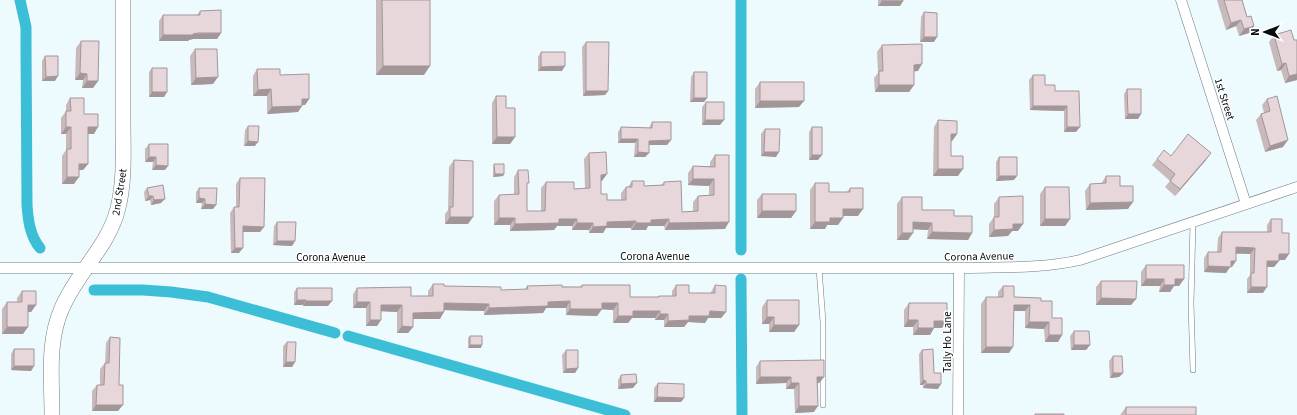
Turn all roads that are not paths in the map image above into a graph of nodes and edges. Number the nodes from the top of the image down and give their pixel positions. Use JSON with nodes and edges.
{"nodes":[{"id":1,"x":123,"y":0,"type":"edge"},
{"id":2,"x":1181,"y":0,"type":"edge"},
{"id":3,"x":1297,"y":187,"type":"edge"},
{"id":4,"x":1246,"y":204,"type":"junction"},
{"id":5,"x":1193,"y":222,"type":"junction"},
{"id":6,"x":0,"y":268,"type":"edge"},
{"id":7,"x":819,"y":268,"type":"junction"},
{"id":8,"x":959,"y":268,"type":"junction"},
{"id":9,"x":86,"y":269,"type":"junction"},
{"id":10,"x":1193,"y":370,"type":"dead end"},
{"id":11,"x":823,"y":405,"type":"dead end"},
{"id":12,"x":52,"y":415,"type":"edge"},
{"id":13,"x":958,"y":415,"type":"edge"}],
"edges":[{"from":1,"to":9,"type":"street","name":"2nd Street"},
{"from":2,"to":4,"type":"street","name":"1st Street"},
{"from":3,"to":4,"type":"street","name":"Corona Avenue"},
{"from":4,"to":5,"type":"street","name":"Corona Avenue"},
{"from":5,"to":8,"type":"street","name":"Corona Avenue"},
{"from":5,"to":10,"type":"lane"},
{"from":6,"to":9,"type":"street","name":"Corona Avenue"},
{"from":7,"to":8,"type":"street","name":"Corona Avenue"},
{"from":7,"to":9,"type":"street","name":"Corona Avenue"},
{"from":7,"to":11,"type":"lane"},
{"from":8,"to":13,"type":"street","name":"Tally Ho Lane"},
{"from":9,"to":12,"type":"street","name":"2nd Street"}]}
